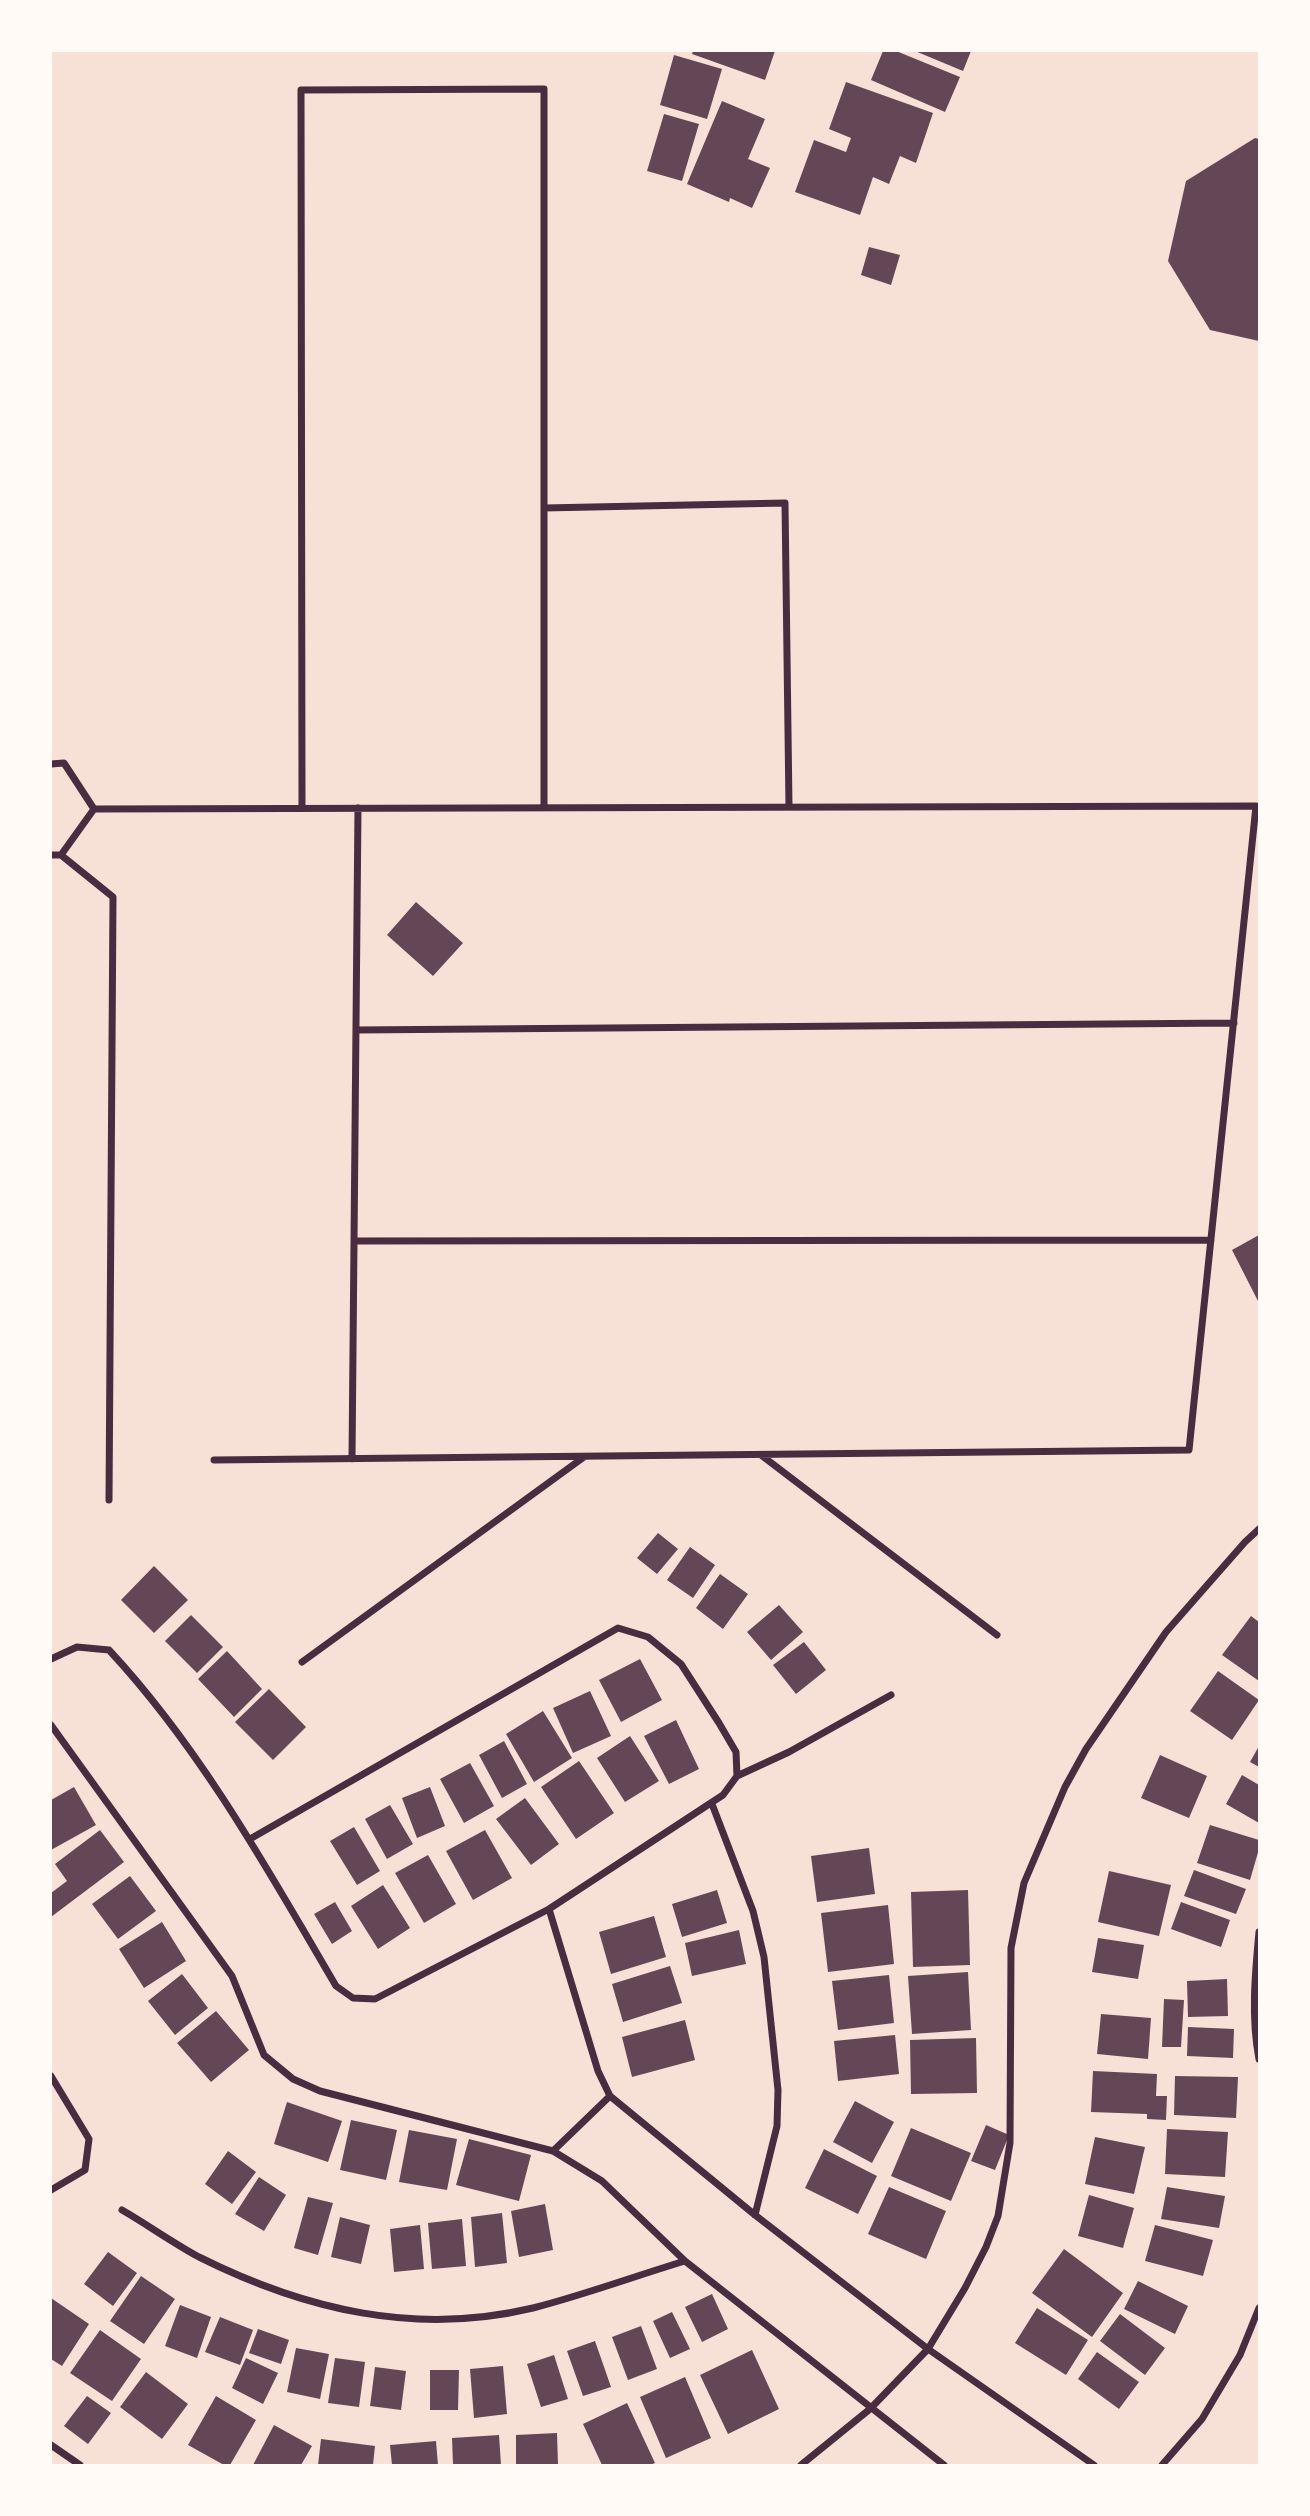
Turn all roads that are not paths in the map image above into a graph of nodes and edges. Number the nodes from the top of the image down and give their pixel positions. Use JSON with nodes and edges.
{"nodes":[{"id":1,"x":544,"y":508,"type":"junction"},
{"id":2,"x":51,"y":764,"type":"edge"},
{"id":3,"x":789,"y":807,"type":"junction"},
{"id":4,"x":302,"y":808,"type":"junction"},
{"id":5,"x":359,"y":808,"type":"junction"},
{"id":6,"x":544,"y":808,"type":"junction"},
{"id":7,"x":94,"y":809,"type":"junction"},
{"id":8,"x":51,"y":855,"type":"edge"},
{"id":9,"x":61,"y":855,"type":"junction"},
{"id":10,"x":1234,"y":1023,"type":"junction"},
{"id":11,"x":356,"y":1030,"type":"junction"},
{"id":12,"x":1211,"y":1240,"type":"junction"},
{"id":13,"x":354,"y":1241,"type":"junction"},
{"id":14,"x":761,"y":1455,"type":"junction"},
{"id":15,"x":584,"y":1457,"type":"junction"},
{"id":16,"x":352,"y":1459,"type":"junction"},
{"id":17,"x":214,"y":1460,"type":"dead end"},
{"id":18,"x":110,"y":1500,"type":"dead end"},
{"id":19,"x":1259,"y":1529,"type":"edge"},
{"id":20,"x":997,"y":1635,"type":"dead end"},
{"id":21,"x":51,"y":1659,"type":"edge"},
{"id":22,"x":302,"y":1662,"type":"dead end"},
{"id":23,"x":891,"y":1695,"type":"dead end"},
{"id":24,"x":51,"y":1725,"type":"edge"},
{"id":25,"x":737,"y":1776,"type":"junction"},
{"id":26,"x":712,"y":1804,"type":"junction"},
{"id":27,"x":250,"y":1839,"type":"junction"},
{"id":28,"x":548,"y":1909,"type":"junction"},
{"id":29,"x":1259,"y":1932,"type":"edge"},
{"id":30,"x":1259,"y":2059,"type":"edge"},
{"id":31,"x":51,"y":2076,"type":"edge"},
{"id":32,"x":610,"y":2096,"type":"junction"},
{"id":33,"x":553,"y":2151,"type":"junction"},
{"id":34,"x":51,"y":2190,"type":"edge"},
{"id":35,"x":122,"y":2210,"type":"dead end"},
{"id":36,"x":755,"y":2215,"type":"junction"},
{"id":37,"x":685,"y":2261,"type":"junction"},
{"id":38,"x":1259,"y":2308,"type":"edge"},
{"id":39,"x":928,"y":2349,"type":"junction"},
{"id":40,"x":870,"y":2409,"type":"junction"},
{"id":41,"x":51,"y":2445,"type":"edge"},
{"id":42,"x":80,"y":2465,"type":"edge"},
{"id":43,"x":801,"y":2465,"type":"edge"},
{"id":44,"x":944,"y":2465,"type":"edge"},
{"id":45,"x":1094,"y":2465,"type":"edge"},
{"id":46,"x":1162,"y":2465,"type":"edge"}],
"edges":[{"from":1,"to":3,"type":"street"},
{"from":1,"to":4,"type":"street"},
{"from":1,"to":6,"type":"street"},
{"from":2,"to":7,"type":"street"},
{"from":3,"to":6,"type":"street"},
{"from":3,"to":10,"type":"street"},
{"from":4,"to":5,"type":"street"},
{"from":4,"to":7,"type":"street"},
{"from":5,"to":6,"type":"street"},
{"from":5,"to":11,"type":"street"},
{"from":7,"to":9,"type":"street"},
{"from":8,"to":9,"type":"street"},
{"from":9,"to":18,"type":"street"},
{"from":10,"to":11,"type":"street"},
{"from":10,"to":12,"type":"street"},
{"from":11,"to":13,"type":"street"},
{"from":12,"to":13,"type":"street"},
{"from":12,"to":14,"type":"street"},
{"from":13,"to":16,"type":"street"},
{"from":14,"to":15,"type":"street"},
{"from":14,"to":20,"type":"street"},
{"from":15,"to":16,"type":"street"},
{"from":15,"to":22,"type":"street"},
{"from":16,"to":17,"type":"street"},
{"from":19,"to":39,"type":"street"},
{"from":21,"to":27,"type":"street"},
{"from":23,"to":25,"type":"street"},
{"from":24,"to":33,"type":"street"},
{"from":25,"to":26,"type":"street"},
{"from":25,"to":27,"type":"street"},
{"from":26,"to":28,"type":"street"},
{"from":26,"to":36,"type":"street"},
{"from":27,"to":28,"type":"street"},
{"from":28,"to":32,"type":"street"},
{"from":29,"to":30,"type":"street"},
{"from":31,"to":34,"type":"street"},
{"from":32,"to":33,"type":"street"},
{"from":32,"to":36,"type":"street"},
{"from":33,"to":37,"type":"street"},
{"from":35,"to":37,"type":"street"},
{"from":36,"to":39,"type":"street"},
{"from":37,"to":40,"type":"street"},
{"from":38,"to":46,"type":"street"},
{"from":39,"to":40,"type":"street"},
{"from":39,"to":45,"type":"street"},
{"from":40,"to":43,"type":"street"},
{"from":40,"to":44,"type":"street"},
{"from":41,"to":42,"type":"street"}]}
